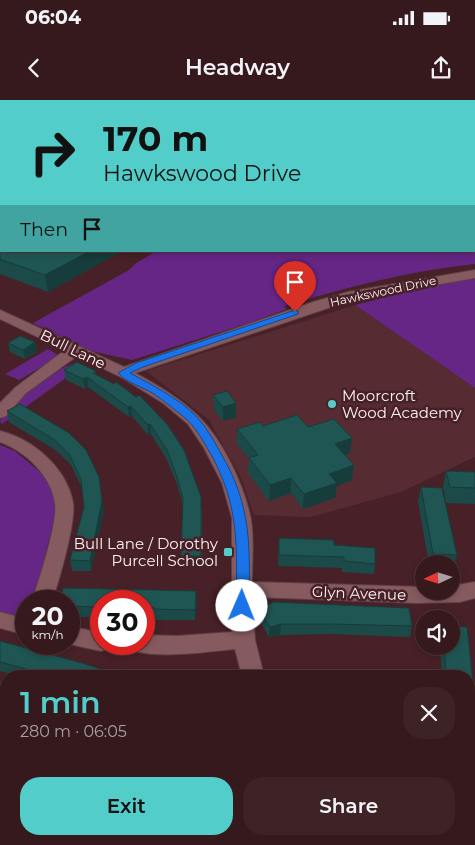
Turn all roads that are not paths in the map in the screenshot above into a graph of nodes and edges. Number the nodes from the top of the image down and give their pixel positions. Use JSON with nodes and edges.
{"nodes":[{"id":1,"x":475,"y":274,"type":"edge"},
{"id":2,"x":0,"y":314,"type":"edge"},
{"id":3,"x":75,"y":350,"type":"junction"},
{"id":4,"x":122,"y":373,"type":"junction"},
{"id":5,"x":0,"y":413,"type":"edge"},
{"id":6,"x":0,"y":436,"type":"edge"},
{"id":7,"x":242,"y":588,"type":"junction"},
{"id":8,"x":46,"y":590,"type":"edge"},
{"id":9,"x":475,"y":590,"type":"edge"},
{"id":10,"x":0,"y":620,"type":"edge"},
{"id":11,"x":15,"y":624,"type":"edge"},
{"id":12,"x":242,"y":640,"type":"junction"},
{"id":13,"x":155,"y":644,"type":"edge"},
{"id":14,"x":251,"y":670,"type":"edge"}],
"edges":[{"from":1,"to":4,"type":"street","name":"Hawkswood Drive"},
{"from":2,"to":3,"type":"street","name":"Bull Lane"},
{"from":3,"to":4,"type":"street","name":"Bull Lane"},
{"from":3,"to":5,"type":"street"},
{"from":4,"to":7,"type":"street","name":"Bull Lane"},
{"from":6,"to":8,"type":"street"},
{"from":7,"to":9,"type":"street","name":"Glyn Avenue"},
{"from":7,"to":12,"type":"street","name":"Bull Lane"},
{"from":10,"to":11,"type":"street"},
{"from":12,"to":13,"type":"street"},
{"from":12,"to":14,"type":"street","name":"Bull Lane"}]}
